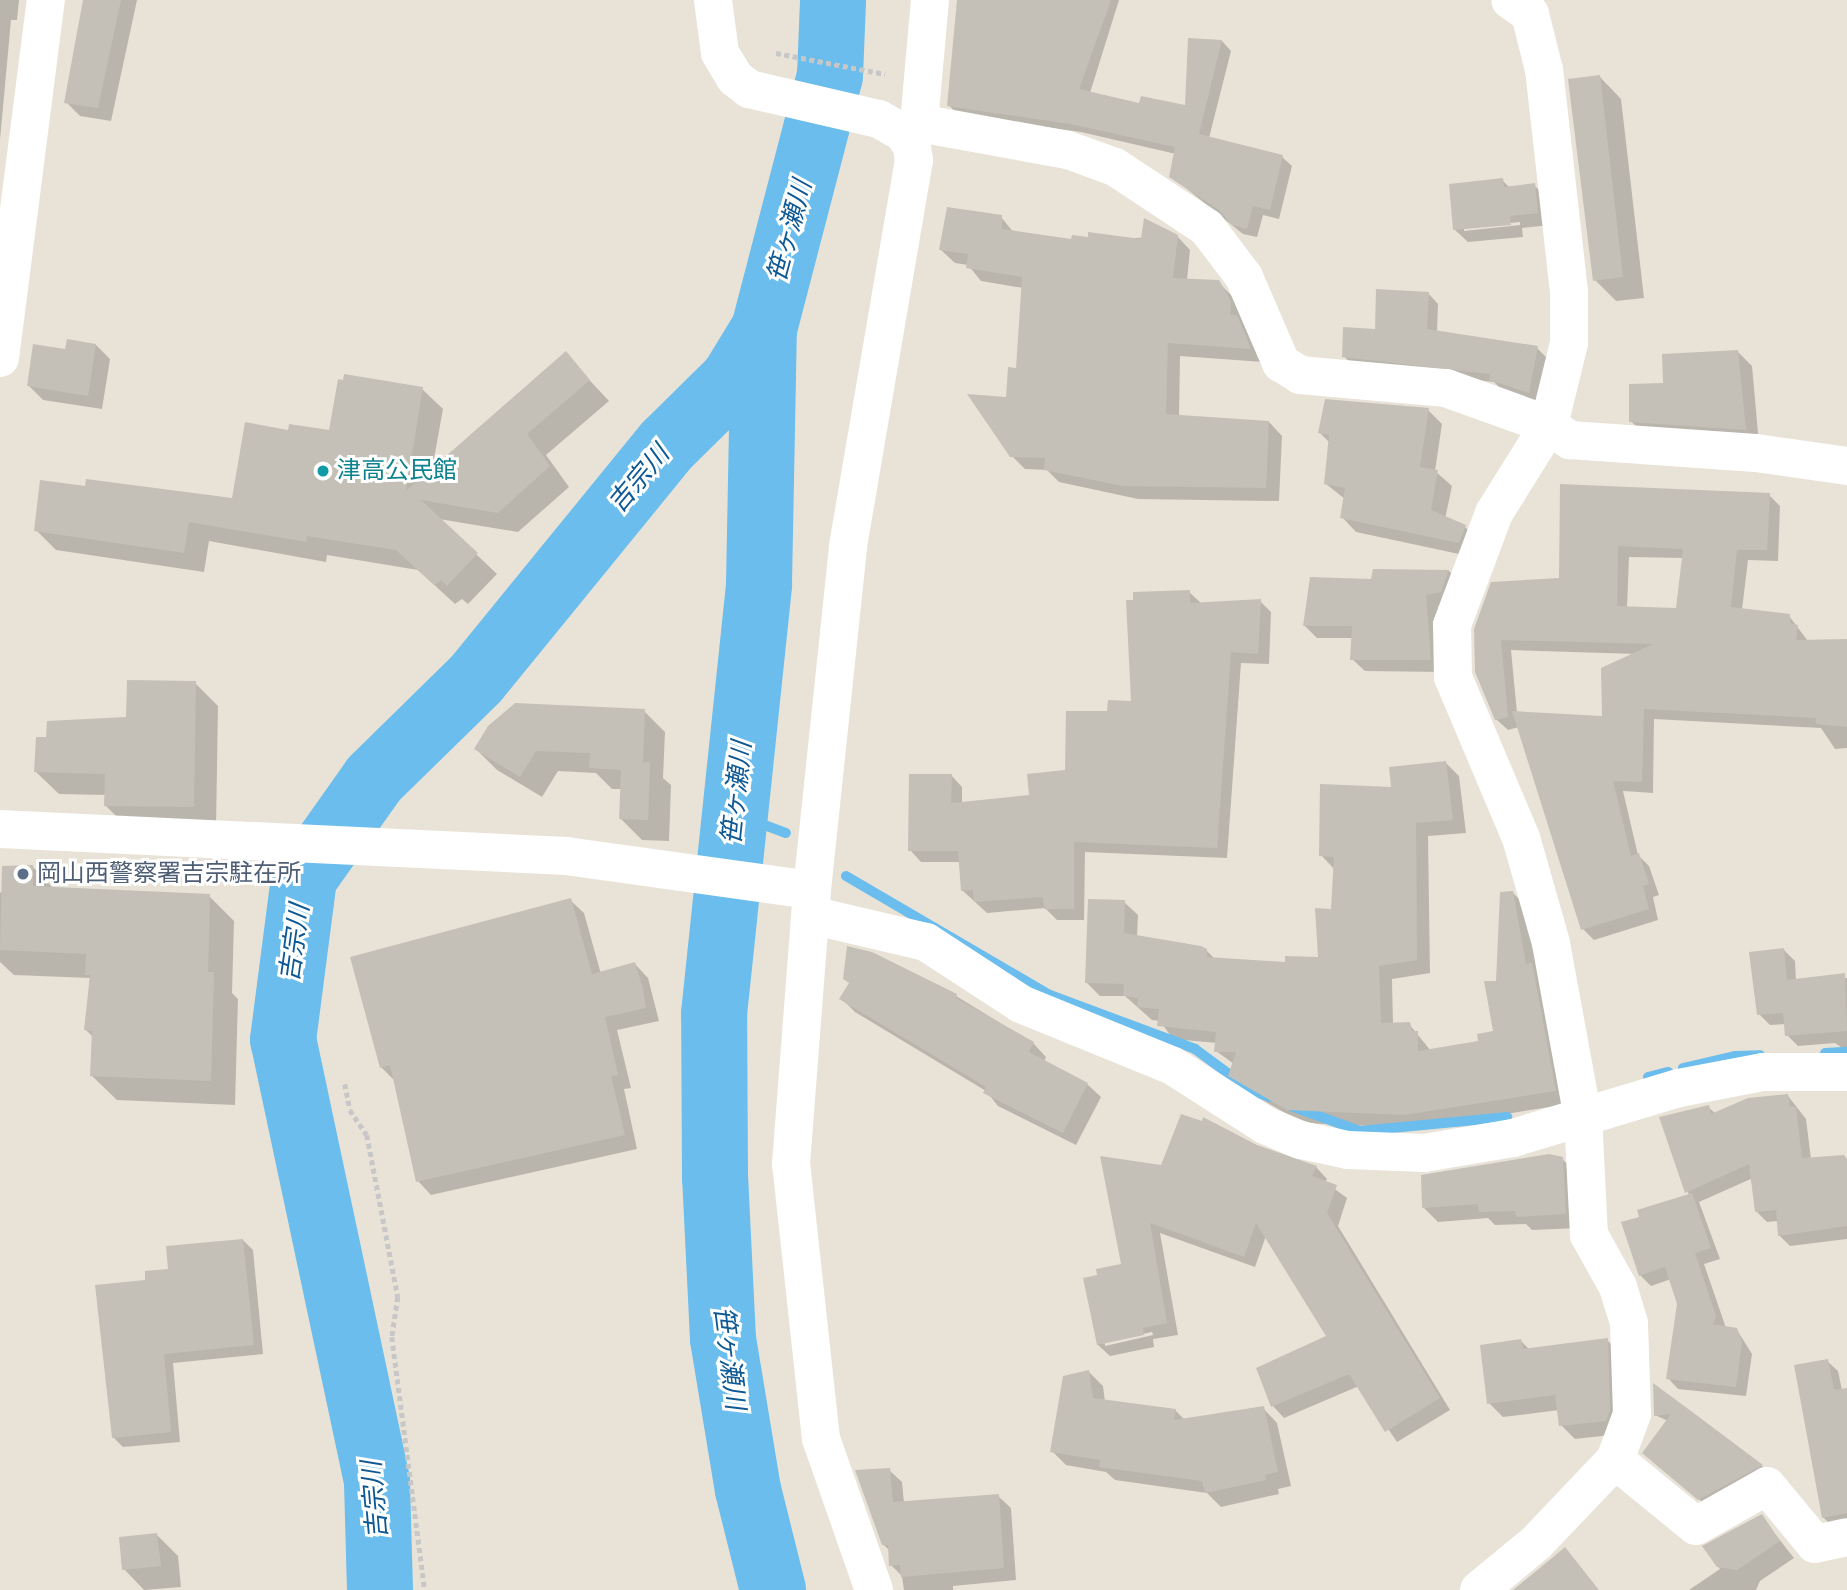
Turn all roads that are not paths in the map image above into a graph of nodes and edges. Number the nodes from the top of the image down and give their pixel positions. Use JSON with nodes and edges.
{"nodes":[{"id":1,"x":46,"y":0,"type":"edge"},
{"id":2,"x":713,"y":0,"type":"edge"},
{"id":3,"x":930,"y":0,"type":"edge"},
{"id":4,"x":1510,"y":0,"type":"edge"},
{"id":5,"x":905,"y":127,"type":"junction"},
{"id":6,"x":0,"y":358,"type":"edge"},
{"id":7,"x":1549,"y":425,"type":"junction"},
{"id":8,"x":1847,"y":466,"type":"edge"},
{"id":9,"x":0,"y":829,"type":"edge"},
{"id":10,"x":811,"y":903,"type":"junction"},
{"id":11,"x":1847,"y":1072,"type":"edge"},
{"id":12,"x":1583,"y":1118,"type":"junction"},
{"id":13,"x":1615,"y":1460,"type":"junction"},
{"id":14,"x":1847,"y":1537,"type":"edge"},
{"id":15,"x":874,"y":1590,"type":"edge"},
{"id":16,"x":1479,"y":1590,"type":"edge"}],
"edges":[{"from":1,"to":6,"type":"street"},
{"from":2,"to":5,"type":"street"},
{"from":3,"to":5,"type":"street"},
{"from":4,"to":7,"type":"street"},
{"from":5,"to":7,"type":"street"},
{"from":5,"to":10,"type":"street"},
{"from":7,"to":8,"type":"street"},
{"from":7,"to":12,"type":"street"},
{"from":9,"to":10,"type":"street"},
{"from":10,"to":12,"type":"street"},
{"from":10,"to":15,"type":"street"},
{"from":11,"to":12,"type":"street"},
{"from":12,"to":13,"type":"street"},
{"from":13,"to":14,"type":"street"},
{"from":13,"to":16,"type":"street"}]}
